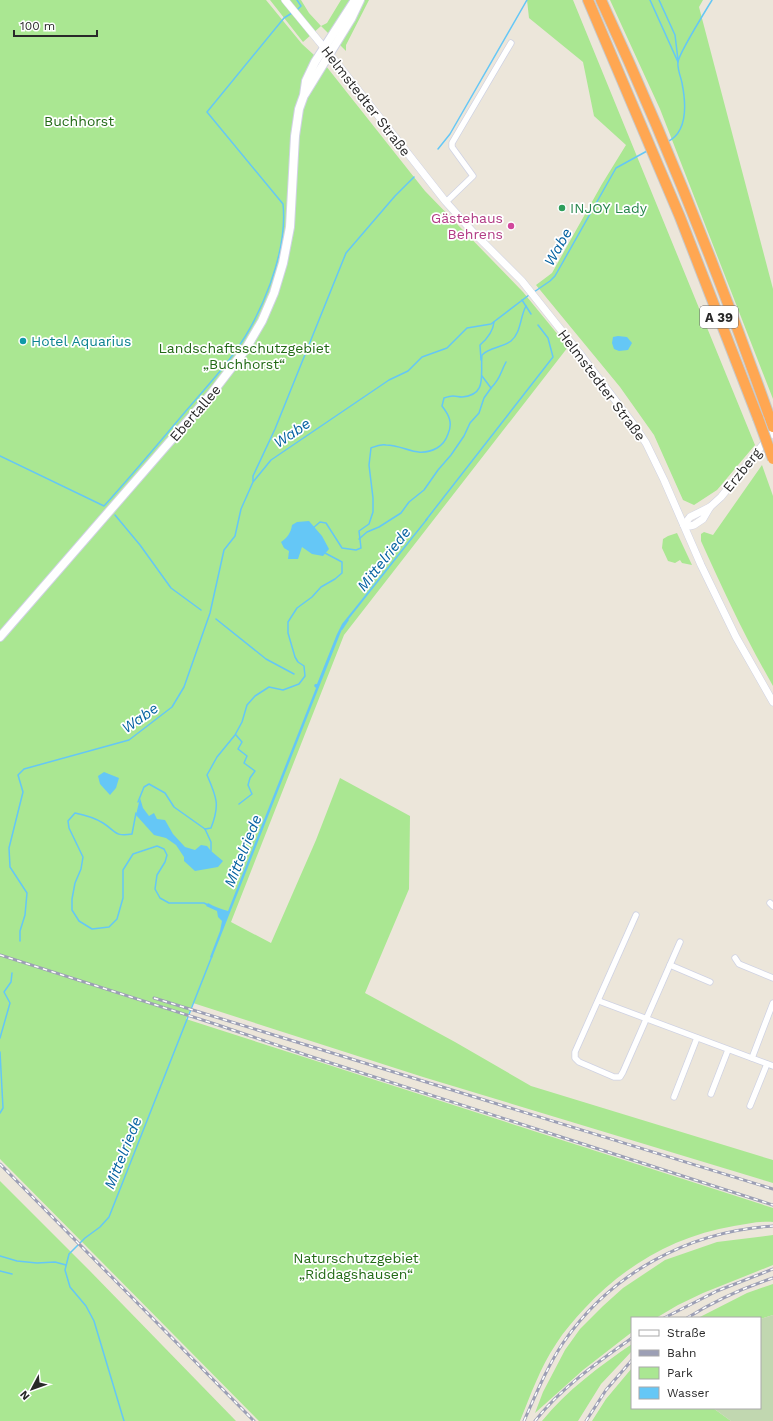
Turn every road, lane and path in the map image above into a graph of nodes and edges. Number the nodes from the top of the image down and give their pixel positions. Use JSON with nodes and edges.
{"nodes":[{"id":1,"x":285,"y":0,"type":"edge"},
{"id":2,"x":355,"y":0,"type":"edge"},
{"id":3,"x":360,"y":0,"type":"edge"},
{"id":4,"x":588,"y":0,"type":"edge"},
{"id":5,"x":601,"y":0,"type":"edge"},
{"id":6,"x":511,"y":43,"type":"dead end"},
{"id":7,"x":324,"y":47,"type":"junction"},
{"id":8,"x":330,"y":55,"type":"junction"},
{"id":9,"x":304,"y":95,"type":"junction"},
{"id":10,"x":446,"y":202,"type":"junction"},
{"id":11,"x":773,"y":426,"type":"edge"},
{"id":12,"x":773,"y":432,"type":"edge"},
{"id":13,"x":773,"y":459,"type":"edge"},
{"id":14,"x":684,"y":525,"type":"junction"},
{"id":15,"x":0,"y":637,"type":"edge"},
{"id":16,"x":773,"y":702,"type":"edge"},
{"id":17,"x":636,"y":915,"type":"dead end"},
{"id":18,"x":680,"y":942,"type":"dead end"},
{"id":19,"x":735,"y":958,"type":"dead end"},
{"id":20,"x":670,"y":965,"type":"junction"},
{"id":21,"x":773,"y":978,"type":"edge"},
{"id":22,"x":710,"y":982,"type":"dead end"},
{"id":23,"x":599,"y":1001,"type":"junction"},
{"id":24,"x":773,"y":1003,"type":"edge"},
{"id":25,"x":647,"y":1019,"type":"junction"},
{"id":26,"x":697,"y":1038,"type":"junction"},
{"id":27,"x":728,"y":1050,"type":"junction"},
{"id":28,"x":752,"y":1058,"type":"junction"},
{"id":29,"x":767,"y":1064,"type":"junction"},
{"id":30,"x":773,"y":1066,"type":"edge"},
{"id":31,"x":711,"y":1094,"type":"dead end"},
{"id":32,"x":674,"y":1097,"type":"dead end"},
{"id":33,"x":750,"y":1106,"type":"dead end"}],
"edges":[{"from":1,"to":7,"type":"street","name":"Helmstedter Straße"},
{"from":2,"to":7,"type":"main road","name":"Ebertallee"},
{"from":3,"to":8,"type":"main road","name":"Ebertallee"},
{"from":4,"to":13,"type":"highway","number":"A 39","bridge":true},
{"from":5,"to":11,"type":"highway","number":"A 39"},
{"from":6,"to":10,"type":"street"},
{"from":7,"to":8,"type":"street","name":"Helmstedter Straße"},
{"from":7,"to":9,"type":"main road","name":"Ebertallee"},
{"from":8,"to":9,"type":"main road","name":"Ebertallee"},
{"from":8,"to":10,"type":"street","name":"Helmstedter Straße"},
{"from":9,"to":15,"type":"main road","name":"Ebertallee"},
{"from":10,"to":14,"type":"street","name":"Helmstedter Straße"},
{"from":12,"to":14,"type":"street","name":"Erzberg"},
{"from":14,"to":16,"type":"street","name":"Helmstedter Straße"},
{"from":17,"to":23,"type":"street"},
{"from":18,"to":20,"type":"street"},
{"from":19,"to":21,"type":"street"},
{"from":20,"to":22,"type":"street"},
{"from":20,"to":25,"type":"street"},
{"from":23,"to":25,"type":"street"},
{"from":23,"to":25,"type":"street"},
{"from":24,"to":28,"type":"street"},
{"from":25,"to":26,"type":"street"},
{"from":26,"to":27,"type":"street"},
{"from":26,"to":32,"type":"street"},
{"from":27,"to":28,"type":"street"},
{"from":27,"to":31,"type":"street"},
{"from":28,"to":29,"type":"street"},
{"from":29,"to":30,"type":"street"},
{"from":29,"to":33,"type":"street"}]}
